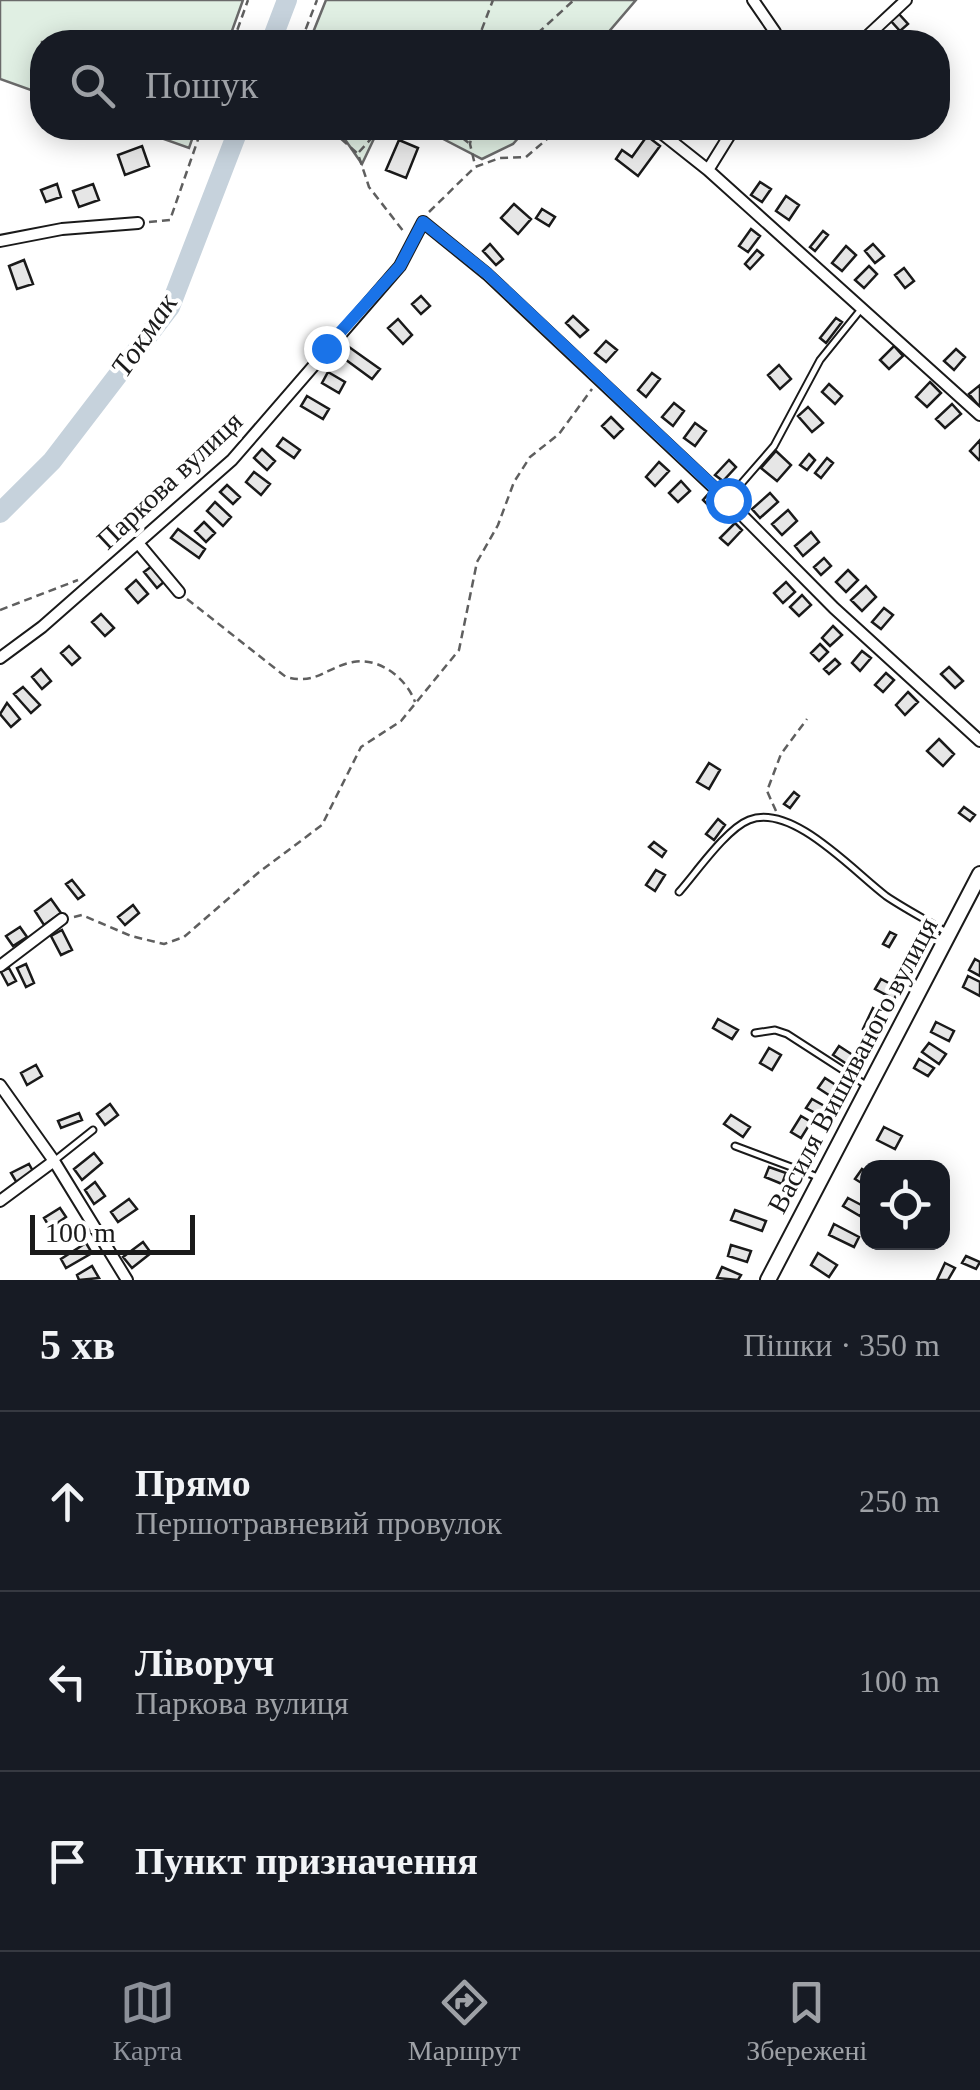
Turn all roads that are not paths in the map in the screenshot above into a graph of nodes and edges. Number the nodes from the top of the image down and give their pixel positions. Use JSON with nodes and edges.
{"nodes":[{"id":1,"x":753,"y":0,"type":"edge"},
{"id":2,"x":906,"y":0,"type":"edge"},
{"id":3,"x":775,"y":30,"type":"edge"},
{"id":4,"x":874,"y":30,"type":"edge"},
{"id":5,"x":670,"y":140,"type":"edge"},
{"id":6,"x":727,"y":140,"type":"edge"},
{"id":7,"x":708,"y":170,"type":"junction"},
{"id":8,"x":138,"y":224,"type":"road end"},
{"id":9,"x":0,"y":241,"type":"edge"},
{"id":10,"x":862,"y":308,"type":"junction"},
{"id":11,"x":980,"y":415,"type":"edge"},
{"id":12,"x":728,"y":500,"type":"junction"},
{"id":13,"x":138,"y":542,"type":"junction"},
{"id":14,"x":179,"y":592,"type":"road end"},
{"id":15,"x":0,"y":658,"type":"edge"},
{"id":16,"x":980,"y":741,"type":"edge"},
{"id":17,"x":980,"y":874,"type":"edge"},
{"id":18,"x":679,"y":892,"type":"dead end"},
{"id":19,"x":62,"y":919,"type":"road end"},
{"id":20,"x":948,"y":934,"type":"junction"},
{"id":21,"x":0,"y":966,"type":"edge"},
{"id":22,"x":754,"y":1033,"type":"dead end"},
{"id":23,"x":0,"y":1085,"type":"edge"},
{"id":24,"x":868,"y":1087,"type":"junction"},
{"id":25,"x":93,"y":1130,"type":"dead end"},
{"id":26,"x":735,"y":1146,"type":"dead end"},
{"id":27,"x":54,"y":1161,"type":"junction"},
{"id":28,"x":820,"y":1178,"type":"junction"},
{"id":29,"x":0,"y":1201,"type":"edge"},
{"id":30,"x":128,"y":1280,"type":"edge"},
{"id":31,"x":768,"y":1280,"type":"edge"}],
"edges":[{"from":1,"to":3,"type":"street"},
{"from":2,"to":4,"type":"street"},
{"from":5,"to":7,"type":"street"},
{"from":6,"to":7,"type":"street"},
{"from":7,"to":10,"type":"street"},
{"from":8,"to":9,"type":"street"},
{"from":10,"to":11,"type":"street"},
{"from":10,"to":12,"type":"lane"},
{"from":12,"to":13,"type":"street","name":"Паркова вулиця"},
{"from":12,"to":16,"type":"street"},
{"from":13,"to":14,"type":"street"},
{"from":13,"to":15,"type":"street","name":"Паркова вулиця"},
{"from":17,"to":20,"type":"street","name":"Василя Вишиваного вулиця"},
{"from":18,"to":20,"type":"lane"},
{"from":19,"to":21,"type":"street"},
{"from":20,"to":24,"type":"street","name":"Василя Вишиваного вулиця"},
{"from":22,"to":24,"type":"lane"},
{"from":23,"to":27,"type":"street"},
{"from":24,"to":28,"type":"street","name":"Василя Вишиваного вулиця"},
{"from":25,"to":27,"type":"lane"},
{"from":26,"to":28,"type":"lane"},
{"from":27,"to":29,"type":"street"},
{"from":27,"to":30,"type":"street"},
{"from":28,"to":31,"type":"street","name":"Василя Вишиваного вулиця"}]}
